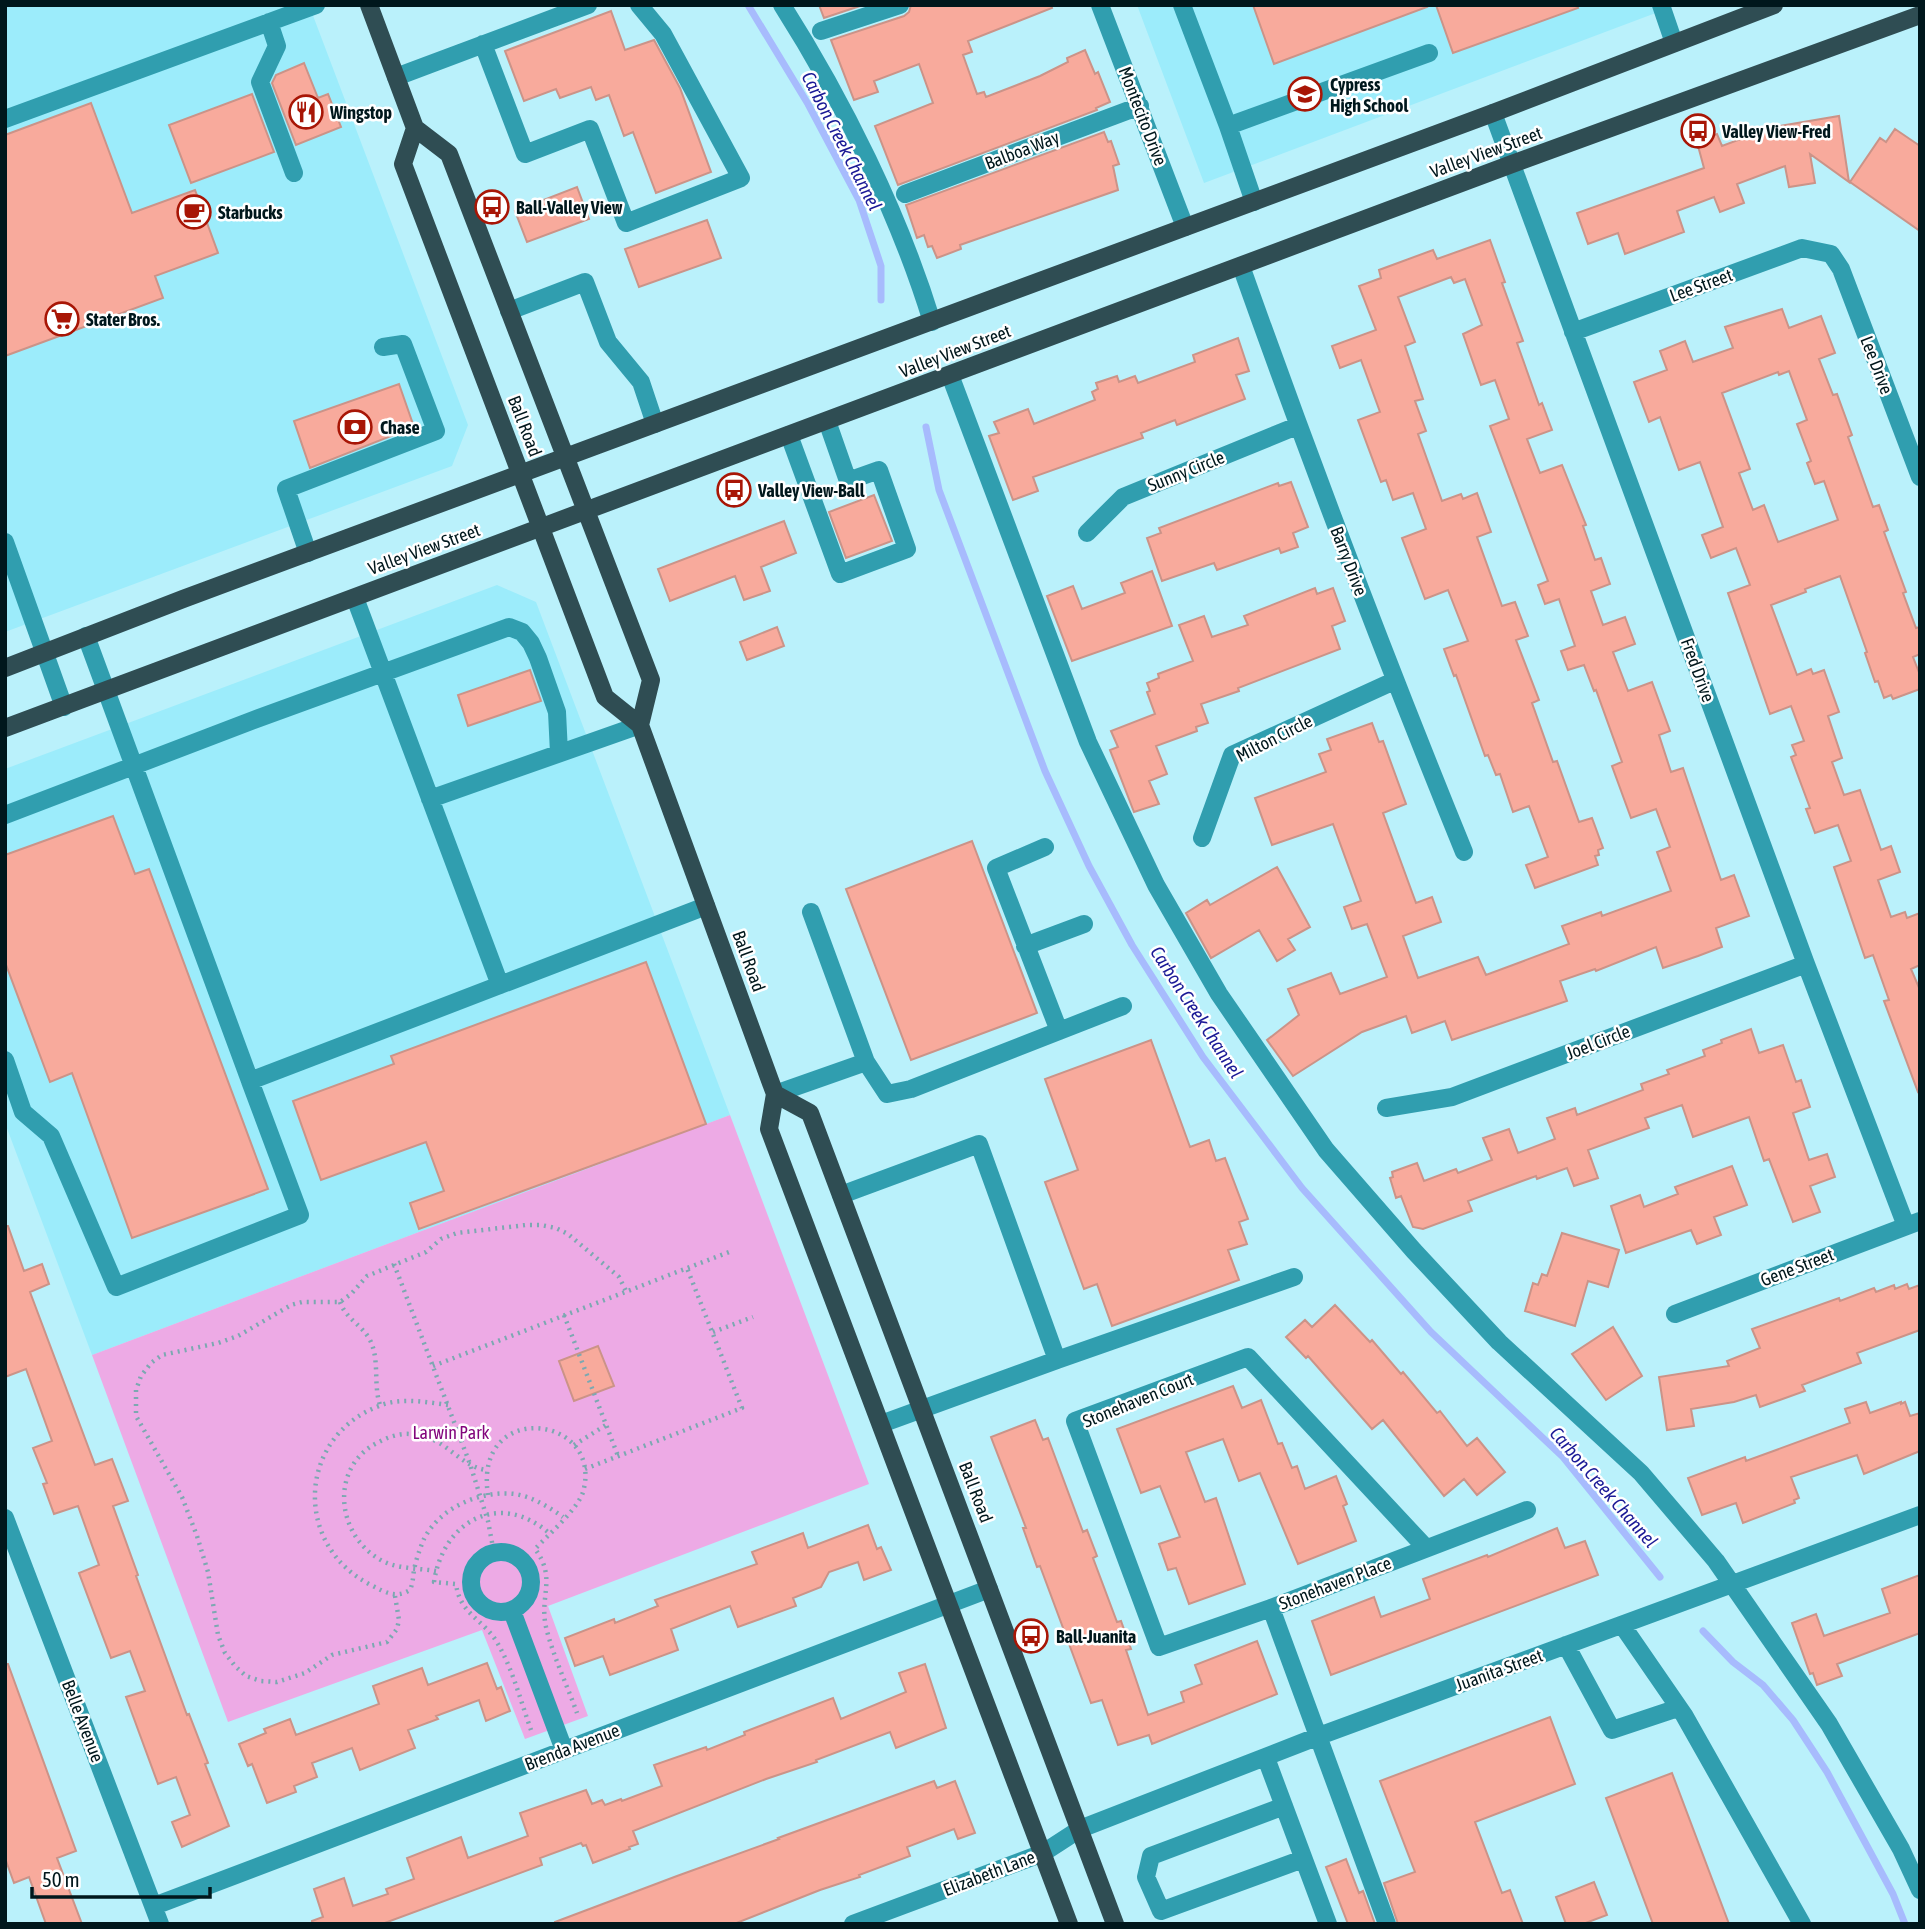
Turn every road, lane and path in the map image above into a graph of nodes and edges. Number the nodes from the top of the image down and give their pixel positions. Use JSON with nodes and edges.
{"nodes":[{"id":1,"x":316,"y":5,"type":"edge"},
{"id":2,"x":369,"y":5,"type":"edge"},
{"id":3,"x":588,"y":5,"type":"edge"},
{"id":4,"x":639,"y":5,"type":"edge"},
{"id":5,"x":782,"y":5,"type":"edge"},
{"id":6,"x":900,"y":5,"type":"edge"},
{"id":7,"x":1100,"y":5,"type":"edge"},
{"id":8,"x":1182,"y":5,"type":"edge"},
{"id":9,"x":1661,"y":5,"type":"edge"},
{"id":10,"x":1774,"y":5,"type":"edge"},
{"id":11,"x":1920,"y":15,"type":"edge"},
{"id":12,"x":270,"y":22,"type":"junction"},
{"id":13,"x":821,"y":32,"type":"dead end"},
{"id":14,"x":1674,"y":43,"type":"junction"},
{"id":15,"x":483,"y":44,"type":"junction"},
{"id":16,"x":1429,"y":52,"type":"dead end"},
{"id":17,"x":396,"y":77,"type":"junction"},
{"id":18,"x":1140,"y":106,"type":"junction"},
{"id":19,"x":1493,"y":113,"type":"junction"},
{"id":20,"x":5,"y":119,"type":"edge"},
{"id":21,"x":1228,"y":126,"type":"junction"},
{"id":22,"x":415,"y":128,"type":"junction"},
{"id":23,"x":1513,"y":164,"type":"junction"},
{"id":24,"x":294,"y":173,"type":"dead end"},
{"id":25,"x":905,"y":194,"type":"dead end"},
{"id":26,"x":1254,"y":202,"type":"junction"},
{"id":27,"x":1185,"y":228,"type":"junction"},
{"id":28,"x":1831,"y":254,"type":"joint"},
{"id":29,"x":1241,"y":266,"type":"junction"},
{"id":30,"x":509,"y":311,"type":"junction"},
{"id":31,"x":932,"y":323,"type":"junction"},
{"id":32,"x":1573,"y":332,"type":"junction"},
{"id":33,"x":383,"y":347,"type":"dead end"},
{"id":34,"x":950,"y":375,"type":"junction"},
{"id":35,"x":827,"y":421,"type":"junction"},
{"id":36,"x":656,"y":424,"type":"junction"},
{"id":37,"x":1297,"y":426,"type":"junction"},
{"id":38,"x":789,"y":435,"type":"junction"},
{"id":39,"x":566,"y":457,"type":"junction"},
{"id":40,"x":521,"y":474,"type":"junction"},
{"id":41,"x":1920,"y":477,"type":"edge"},
{"id":42,"x":587,"y":511,"type":"junction"},
{"id":43,"x":541,"y":528,"type":"junction"},
{"id":44,"x":1087,"y":533,"type":"dead end"},
{"id":45,"x":5,"y":542,"type":"edge"},
{"id":46,"x":308,"y":553,"type":"junction"},
{"id":47,"x":355,"y":597,"type":"junction"},
{"id":48,"x":86,"y":636,"type":"junction"},
{"id":49,"x":45,"y":653,"type":"junction"},
{"id":50,"x":5,"y":668,"type":"edge"},
{"id":51,"x":382,"y":673,"type":"junction"},
{"id":52,"x":1394,"y":681,"type":"junction"},
{"id":53,"x":107,"y":691,"type":"junction"},
{"id":54,"x":64,"y":707,"type":"junction"},
{"id":55,"x":640,"y":724,"type":"junction"},
{"id":56,"x":5,"y":728,"type":"edge"},
{"id":57,"x":559,"y":753,"type":"junction"},
{"id":58,"x":133,"y":765,"type":"junction"},
{"id":59,"x":430,"y":799,"type":"junction"},
{"id":60,"x":5,"y":815,"type":"edge"},
{"id":61,"x":1202,"y":838,"type":"dead end"},
{"id":62,"x":1045,"y":847,"type":"dead end"},
{"id":63,"x":1464,"y":852,"type":"dead end"},
{"id":64,"x":706,"y":906,"type":"junction"},
{"id":65,"x":811,"y":912,"type":"dead end"},
{"id":66,"x":1084,"y":924,"type":"dead end"},
{"id":67,"x":1025,"y":946,"type":"junction"},
{"id":68,"x":1806,"y":964,"type":"junction"},
{"id":69,"x":500,"y":985,"type":"junction"},
{"id":70,"x":1123,"y":1006,"type":"dead end"},
{"id":71,"x":1059,"y":1031,"type":"junction"},
{"id":72,"x":5,"y":1060,"type":"edge"},
{"id":73,"x":866,"y":1062,"type":"junction"},
{"id":74,"x":250,"y":1081,"type":"junction"},
{"id":75,"x":775,"y":1094,"type":"junction"},
{"id":76,"x":1386,"y":1108,"type":"dead end"},
{"id":77,"x":841,"y":1195,"type":"junction"},
{"id":78,"x":1913,"y":1224,"type":"edge"},
{"id":79,"x":729,"y":1252,"type":"dead end"},
{"id":80,"x":394,"y":1264,"type":"junction"},
{"id":81,"x":687,"y":1268,"type":"junction"},
{"id":82,"x":1294,"y":1277,"type":"dead end"},
{"id":83,"x":626,"y":1291,"type":"junction"},
{"id":84,"x":340,"y":1302,"type":"junction"},
{"id":85,"x":1675,"y":1314,"type":"dead end"},
{"id":86,"x":564,"y":1315,"type":"junction"},
{"id":87,"x":752,"y":1317,"type":"dead end"},
{"id":88,"x":713,"y":1332,"type":"junction"},
{"id":89,"x":1057,"y":1360,"type":"junction"},
{"id":90,"x":433,"y":1366,"type":"junction"},
{"id":91,"x":380,"y":1405,"type":"junction"},
{"id":92,"x":448,"y":1405,"type":"junction"},
{"id":93,"x":922,"y":1409,"type":"junction"},
{"id":94,"x":881,"y":1424,"type":"junction"},
{"id":95,"x":606,"y":1425,"type":"junction"},
{"id":96,"x":574,"y":1445,"type":"junction"},
{"id":97,"x":618,"y":1456,"type":"junction"},
{"id":98,"x":470,"y":1464,"type":"junction"},
{"id":99,"x":584,"y":1469,"type":"junction"},
{"id":100,"x":486,"y":1470,"type":"junction"},
{"id":101,"x":488,"y":1495,"type":"junction"},
{"id":102,"x":481,"y":1497,"type":"junction"},
{"id":103,"x":1527,"y":1510,"type":"dead end"},
{"id":104,"x":486,"y":1515,"type":"junction"},
{"id":105,"x":1920,"y":1515,"type":"edge"},
{"id":106,"x":5,"y":1517,"type":"edge"},
{"id":107,"x":564,"y":1517,"type":"junction"},
{"id":108,"x":549,"y":1534,"type":"junction"},
{"id":109,"x":1426,"y":1548,"type":"junction"},
{"id":110,"x":494,"y":1553,"type":"junction"},
{"id":111,"x":414,"y":1568,"type":"junction"},
{"id":112,"x":436,"y":1570,"type":"junction"},
{"id":113,"x":1732,"y":1585,"type":"junction"},
{"id":114,"x":989,"y":1589,"type":"junction"},
{"id":115,"x":395,"y":1596,"type":"junction"},
{"id":116,"x":948,"y":1605,"type":"junction"},
{"id":117,"x":1271,"y":1608,"type":"junction"},
{"id":118,"x":512,"y":1611,"type":"junction"},
{"id":119,"x":1622,"y":1625,"type":"junction"},
{"id":120,"x":1566,"y":1645,"type":"junction"},
{"id":121,"x":1678,"y":1708,"type":"junction"},
{"id":122,"x":577,"y":1713,"type":"dead end"},
{"id":123,"x":531,"y":1730,"type":"dead end"},
{"id":124,"x":1319,"y":1736,"type":"junction"},
{"id":125,"x":564,"y":1750,"type":"junction"},
{"id":126,"x":1266,"y":1758,"type":"junction"},
{"id":127,"x":1283,"y":1806,"type":"junction"},
{"id":128,"x":1080,"y":1829,"type":"junction"},
{"id":129,"x":1042,"y":1853,"type":"junction"},
{"id":130,"x":1303,"y":1859,"type":"junction"},
{"id":131,"x":1920,"y":1890,"type":"edge"},
{"id":132,"x":154,"y":1906,"type":"junction"},
{"id":133,"x":896,"y":1916,"type":"edge"},
{"id":134,"x":160,"y":1924,"type":"edge"},
{"id":135,"x":853,"y":1924,"type":"edge"},
{"id":136,"x":1069,"y":1924,"type":"edge"},
{"id":137,"x":1115,"y":1924,"type":"edge"},
{"id":138,"x":1328,"y":1924,"type":"edge"},
{"id":139,"x":1387,"y":1924,"type":"edge"},
{"id":140,"x":1802,"y":1924,"type":"edge"}],
"edges":[{"from":1,"to":12,"type":"street"},
{"from":2,"to":17,"type":"main road"},
{"from":3,"to":15,"type":"street"},
{"from":4,"to":15,"type":"street"},
{"from":5,"to":31,"type":"street"},
{"from":6,"to":13,"type":"street"},
{"from":7,"to":18,"type":"street","name":"Montecito Drive"},
{"from":8,"to":21,"type":"street"},
{"from":9,"to":14,"type":"street"},
{"from":10,"to":14,"type":"main road","name":"Valley View Street"},
{"from":11,"to":23,"type":"main road","name":"Valley View Street"},
{"from":12,"to":20,"type":"street"},
{"from":12,"to":24,"type":"street"},
{"from":14,"to":19,"type":"main road","name":"Valley View Street"},
{"from":15,"to":17,"type":"street"},
{"from":16,"to":21,"type":"street"},
{"from":17,"to":22,"type":"main road"},
{"from":18,"to":25,"type":"street","name":"Balboa Way"},
{"from":18,"to":27,"type":"street","name":"Montecito Drive"},
{"from":19,"to":23,"type":"street","name":"Fred Drive"},
{"from":19,"to":26,"type":"main road","name":"Valley View Street"},
{"from":21,"to":26,"type":"street"},
{"from":22,"to":30,"type":"main road","name":"Ball Road"},
{"from":22,"to":40,"type":"main road","name":"Ball Road"},
{"from":23,"to":29,"type":"main road","name":"Valley View Street"},
{"from":23,"to":32,"type":"street","name":"Fred Drive"},
{"from":26,"to":27,"type":"main road","name":"Valley View Street"},
{"from":27,"to":31,"type":"main road","name":"Valley View Street"},
{"from":28,"to":32,"type":"street","name":"Lee Street"},
{"from":28,"to":41,"type":"street","name":"Lee Drive"},
{"from":29,"to":34,"type":"main road","name":"Valley View Street"},
{"from":29,"to":37,"type":"street","name":"Barry Drive"},
{"from":30,"to":36,"type":"street"},
{"from":30,"to":39,"type":"main road","name":"Ball Road"},
{"from":31,"to":36,"type":"main road","name":"Valley View Street"},
{"from":32,"to":68,"type":"street","name":"Fred Drive"},
{"from":33,"to":46,"type":"street"},
{"from":34,"to":35,"type":"main road","name":"Valley View Street"},
{"from":34,"to":113,"type":"street"},
{"from":35,"to":38,"type":"main road","name":"Valley View Street"},
{"from":35,"to":38,"type":"street"},
{"from":36,"to":39,"type":"main road","name":"Valley View Street"},
{"from":37,"to":44,"type":"street","name":"Sunny Circle"},
{"from":37,"to":52,"type":"street","name":"Barry Drive"},
{"from":38,"to":42,"type":"main road","name":"Valley View Street"},
{"from":39,"to":40,"type":"main road","name":"Valley View Street"},
{"from":39,"to":42,"type":"main road","name":"Ball Road"},
{"from":40,"to":43,"type":"main road","name":"Ball Road"},
{"from":40,"to":46,"type":"main road","name":"Valley View Street"},
{"from":42,"to":43,"type":"main road","name":"Valley View Street"},
{"from":42,"to":55,"type":"main road","name":"Ball Road"},
{"from":43,"to":47,"type":"main road","name":"Valley View Street"},
{"from":43,"to":55,"type":"main road","name":"Ball Road"},
{"from":45,"to":49,"type":"street"},
{"from":46,"to":48,"type":"main road","name":"Valley View Street"},
{"from":47,"to":51,"type":"street"},
{"from":47,"to":53,"type":"main road","name":"Valley View Street"},
{"from":48,"to":49,"type":"main road","name":"Valley View Street"},
{"from":48,"to":53,"type":"street"},
{"from":49,"to":50,"type":"main road","name":"Valley View Street"},
{"from":49,"to":54,"type":"street"},
{"from":51,"to":57,"type":"street"},
{"from":51,"to":58,"type":"street"},
{"from":51,"to":59,"type":"street"},
{"from":52,"to":61,"type":"street","name":"Milton Circle"},
{"from":52,"to":63,"type":"street","name":"Barry Drive"},
{"from":53,"to":54,"type":"main road","name":"Valley View Street"},
{"from":53,"to":58,"type":"street"},
{"from":54,"to":56,"type":"main road","name":"Valley View Street"},
{"from":55,"to":57,"type":"street"},
{"from":55,"to":64,"type":"main road","name":"Ball Road"},
{"from":57,"to":59,"type":"street"},
{"from":58,"to":60,"type":"street"},
{"from":58,"to":74,"type":"street"},
{"from":59,"to":69,"type":"street"},
{"from":62,"to":67,"type":"street"},
{"from":64,"to":69,"type":"street"},
{"from":64,"to":75,"type":"main road","name":"Ball Road"},
{"from":65,"to":73,"type":"street"},
{"from":66,"to":67,"type":"street"},
{"from":67,"to":71,"type":"street"},
{"from":68,"to":76,"type":"street","name":"Joel Circle"},
{"from":68,"to":78,"type":"street","name":"Fred Drive"},
{"from":69,"to":74,"type":"street"},
{"from":70,"to":71,"type":"street"},
{"from":71,"to":73,"type":"street"},
{"from":72,"to":74,"type":"street"},
{"from":73,"to":75,"type":"street"},
{"from":75,"to":77,"type":"main road","name":"Ball Road"},
{"from":75,"to":94,"type":"main road","name":"Ball Road"},
{"from":77,"to":89,"type":"street"},
{"from":77,"to":93,"type":"main road","name":"Ball Road"},
{"from":78,"to":85,"type":"street","name":"Gene Street"},
{"from":79,"to":81,"type":"path"},
{"from":80,"to":83,"type":"path"},
{"from":80,"to":84,"type":"path"},
{"from":80,"to":90,"type":"path"},
{"from":81,"to":83,"type":"path"},
{"from":81,"to":88,"type":"path"},
{"from":82,"to":89,"type":"street"},
{"from":83,"to":86,"type":"path"},
{"from":84,"to":91,"type":"path"},
{"from":84,"to":115,"type":"path"},
{"from":86,"to":90,"type":"path"},
{"from":86,"to":95,"type":"path"},
{"from":87,"to":88,"type":"path"},
{"from":88,"to":97,"type":"path"},
{"from":89,"to":93,"type":"street"},
{"from":90,"to":92,"type":"path"},
{"from":91,"to":92,"type":"path"},
{"from":91,"to":115,"type":"path"},
{"from":92,"to":98,"type":"path"},
{"from":93,"to":94,"type":"street"},
{"from":93,"to":114,"type":"main road","name":"Ball Road"},
{"from":94,"to":116,"type":"main road","name":"Ball Road"},
{"from":95,"to":96,"type":"path"},
{"from":95,"to":97,"type":"path"},
{"from":96,"to":99,"type":"path"},
{"from":96,"to":100,"type":"path"},
{"from":97,"to":99,"type":"path"},
{"from":98,"to":100,"type":"path"},
{"from":98,"to":102,"type":"path"},
{"from":98,"to":111,"type":"path"},
{"from":99,"to":107,"type":"path"},
{"from":100,"to":101,"type":"path"},
{"from":101,"to":102,"type":"path"},
{"from":101,"to":107,"type":"path"},
{"from":102,"to":104,"type":"path"},
{"from":102,"to":111,"type":"path"},
{"from":103,"to":109,"type":"street","name":"Stonehaven Place"},
{"from":104,"to":108,"type":"path"},
{"from":104,"to":110,"type":"path"},
{"from":104,"to":112,"type":"path"},
{"from":105,"to":113,"type":"street","name":"Juanita Street"},
{"from":106,"to":132,"type":"street","name":"Belle Avenue"},
{"from":107,"to":108,"type":"path"},
{"from":108,"to":122,"type":"path"},
{"from":109,"to":117,"type":"street","name":"Stonehaven Place"},
{"from":109,"to":117,"type":"street","name":"Stonehaven Court"},
{"from":110,"to":118,"type":"street"},
{"from":110,"to":118,"type":"street"},
{"from":111,"to":112,"type":"path"},
{"from":111,"to":115,"type":"path"},
{"from":112,"to":123,"type":"path"},
{"from":113,"to":119,"type":"street","name":"Juanita Street"},
{"from":113,"to":131,"type":"street"},
{"from":114,"to":116,"type":"street","name":"Brenda Avenue"},
{"from":114,"to":128,"type":"main road","name":"Ball Road"},
{"from":116,"to":125,"type":"street","name":"Brenda Avenue"},
{"from":116,"to":129,"type":"main road","name":"Ball Road"},
{"from":117,"to":124,"type":"street","name":"Stonehaven Place"},
{"from":118,"to":125,"type":"street"},
{"from":119,"to":120,"type":"street","name":"Juanita Street"},
{"from":119,"to":121,"type":"street"},
{"from":120,"to":121,"type":"street"},
{"from":120,"to":124,"type":"street","name":"Juanita Street"},
{"from":121,"to":140,"type":"street"},
{"from":124,"to":126,"type":"street","name":"Juanita Street"},
{"from":124,"to":139,"type":"street","name":"Stonehaven Place"},
{"from":125,"to":132,"type":"street","name":"Brenda Avenue"},
{"from":126,"to":127,"type":"street"},
{"from":126,"to":128,"type":"street","name":"Juanita Street"},
{"from":127,"to":130,"type":"street"},
{"from":127,"to":130,"type":"street"},
{"from":128,"to":129,"type":"street","name":"Elizabeth Lane"},
{"from":128,"to":137,"type":"main road","name":"Ball Road"},
{"from":129,"to":133,"type":"street","name":"Elizabeth Lane"},
{"from":129,"to":136,"type":"main road","name":"Ball Road"},
{"from":130,"to":138,"type":"street"},
{"from":132,"to":134,"type":"street","name":"Belle Avenue"},
{"from":133,"to":135,"type":"street","name":"Elizabeth Lane"}]}
